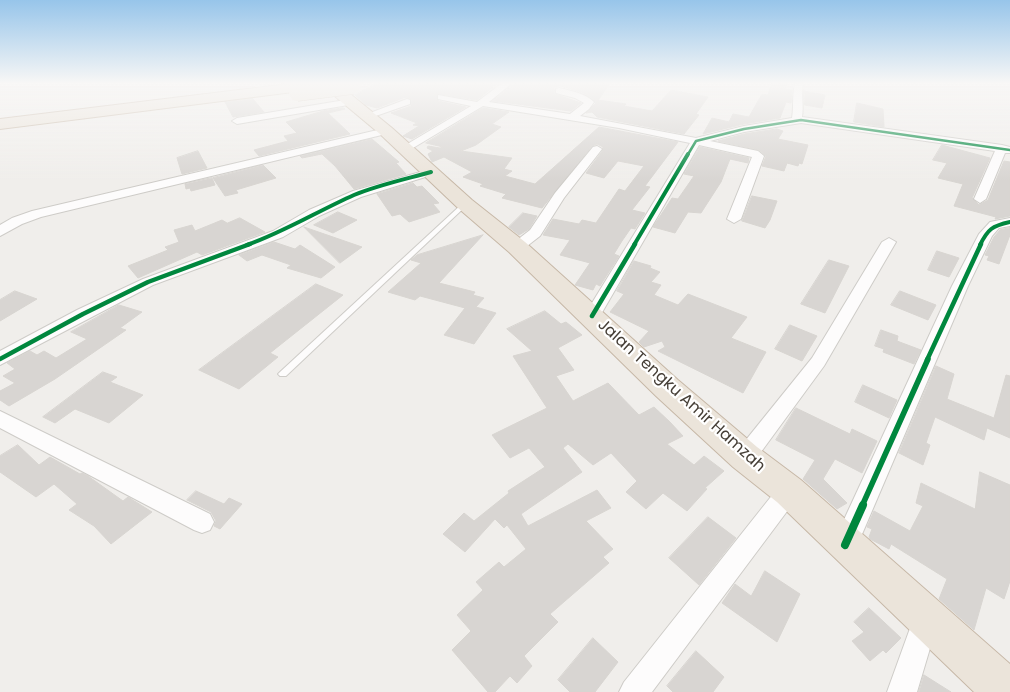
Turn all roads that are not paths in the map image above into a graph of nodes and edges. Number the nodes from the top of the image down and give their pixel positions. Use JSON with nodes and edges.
{"nodes":[{"id":1,"x":69,"y":116,"type":"edge"},
{"id":2,"x":104,"y":116,"type":"edge"},
{"id":3,"x":280,"y":116,"type":"edge"},
{"id":4,"x":337,"y":116,"type":"edge"},
{"id":5,"x":374,"y":116,"type":"edge"},
{"id":6,"x":560,"y":116,"type":"edge"},
{"id":7,"x":798,"y":116,"type":"edge"},
{"id":8,"x":571,"y":118,"type":"joint"},
{"id":9,"x":801,"y":120,"type":"junction"},
{"id":10,"x":237,"y":121,"type":"dead end"},
{"id":11,"x":0,"y":124,"type":"edge"},
{"id":12,"x":0,"y":130,"type":"edge"},
{"id":13,"x":696,"y":141,"type":"junction"},
{"id":14,"x":1006,"y":149,"type":"edge"},
{"id":15,"x":597,"y":150,"type":"dead end"},
{"id":16,"x":431,"y":172,"type":"junction"},
{"id":17,"x":980,"y":199,"type":"dead end"},
{"id":18,"x":465,"y":204,"type":"junction"},
{"id":19,"x":734,"y":219,"type":"dead end"},
{"id":20,"x":1010,"y":222,"type":"edge"},
{"id":21,"x":0,"y":232,"type":"edge"},
{"id":22,"x":889,"y":242,"type":"dead end"},
{"id":23,"x":517,"y":247,"type":"junction"},
{"id":24,"x":592,"y":316,"type":"junction"},
{"id":25,"x":0,"y":359,"type":"edge"},
{"id":26,"x":283,"y":374,"type":"dead end"},
{"id":27,"x":0,"y":419,"type":"edge"},
{"id":28,"x":745,"y":457,"type":"junction"},
{"id":29,"x":789,"y":491,"type":"junction"},
{"id":30,"x":202,"y":522,"type":"dead end"},
{"id":31,"x":845,"y":545,"type":"junction"},
{"id":32,"x":926,"y":618,"type":"junction"},
{"id":33,"x":634,"y":692,"type":"edge"},
{"id":34,"x":902,"y":692,"type":"edge"},
{"id":35,"x":1007,"y":692,"type":"edge"}],
"edges":[{"from":1,"to":11,"type":"highway"},
{"from":2,"to":12,"type":"highway"},
{"from":3,"to":10,"type":"street"},
{"from":4,"to":21,"type":"street"},
{"from":5,"to":16,"type":"highway","name":"Jalan Tengku Amir Hamzah"},
{"from":6,"to":8,"type":"street"},
{"from":7,"to":9,"type":"street"},
{"from":8,"to":13,"type":"street"},
{"from":9,"to":13,"type":"street"},
{"from":9,"to":14,"type":"street"},
{"from":13,"to":19,"type":"street"},
{"from":13,"to":24,"type":"street"},
{"from":14,"to":17,"type":"street"},
{"from":15,"to":23,"type":"street"},
{"from":16,"to":18,"type":"highway","name":"Jalan Tengku Amir Hamzah"},
{"from":16,"to":25,"type":"street"},
{"from":18,"to":23,"type":"highway","name":"Jalan Tengku Amir Hamzah"},
{"from":18,"to":26,"type":"lane"},
{"from":20,"to":31,"type":"street"},
{"from":22,"to":28,"type":"street"},
{"from":23,"to":24,"type":"highway","name":"Jalan Tengku Amir Hamzah"},
{"from":24,"to":28,"type":"highway","name":"Jalan Tengku Amir Hamzah"},
{"from":27,"to":30,"type":"street"},
{"from":28,"to":29,"type":"highway","name":"Jalan Tengku Amir Hamzah"},
{"from":29,"to":31,"type":"highway","name":"Jalan Tengku Amir Hamzah"},
{"from":29,"to":33,"type":"street"},
{"from":31,"to":32,"type":"highway","name":"Jalan Tengku Amir Hamzah"},
{"from":32,"to":34,"type":"street"},
{"from":32,"to":35,"type":"highway","name":"Jalan Tengku Amir Hamzah"}]}
